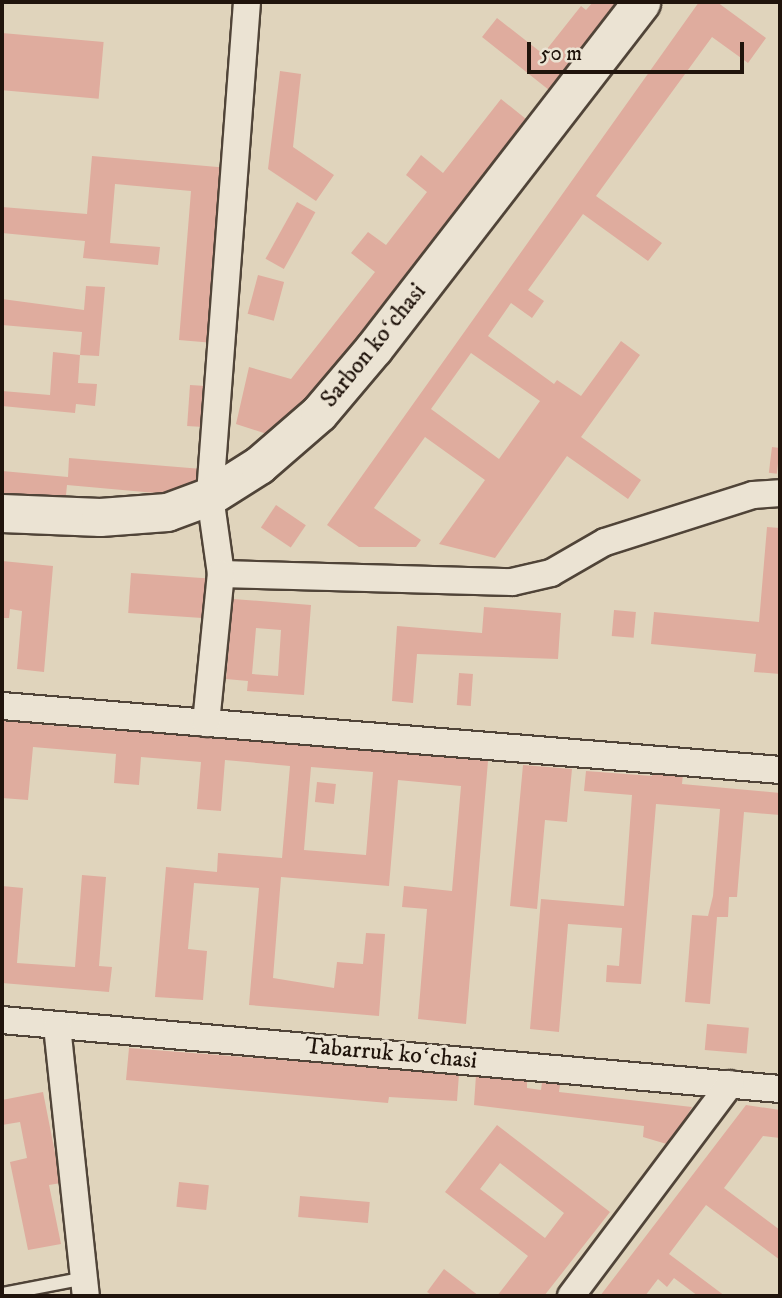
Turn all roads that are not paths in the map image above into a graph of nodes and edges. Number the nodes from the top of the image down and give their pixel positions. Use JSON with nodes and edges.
{"nodes":[{"id":1,"x":247,"y":2,"type":"edge"},
{"id":2,"x":641,"y":2,"type":"edge"},
{"id":3,"x":780,"y":493,"type":"edge"},
{"id":4,"x":210,"y":496,"type":"junction"},
{"id":5,"x":2,"y":513,"type":"edge"},
{"id":6,"x":221,"y":574,"type":"junction"},
{"id":7,"x":2,"y":706,"type":"edge"},
{"id":8,"x":206,"y":723,"type":"junction"},
{"id":9,"x":780,"y":770,"type":"edge"},
{"id":10,"x":2,"y":1020,"type":"edge"},
{"id":11,"x":57,"y":1026,"type":"junction"},
{"id":12,"x":730,"y":1084,"type":"junction"},
{"id":13,"x":780,"y":1089,"type":"edge"},
{"id":14,"x":85,"y":1287,"type":"edge"},
{"id":15,"x":2,"y":1294,"type":"edge"},
{"id":16,"x":570,"y":1296,"type":"edge"}],
"edges":[{"from":1,"to":4,"type":"street"},
{"from":2,"to":4,"type":"street","name":"Sarbon koʻchasi"},
{"from":3,"to":6,"type":"street"},
{"from":4,"to":5,"type":"street","name":"Sarbon koʻchasi"},
{"from":4,"to":6,"type":"street"},
{"from":6,"to":8,"type":"street"},
{"from":7,"to":8,"type":"street"},
{"from":8,"to":9,"type":"street"},
{"from":10,"to":11,"type":"street","name":"Tabarruk koʻchasi"},
{"from":11,"to":12,"type":"street","name":"Tabarruk koʻchasi"},
{"from":11,"to":14,"type":"street"},
{"from":12,"to":13,"type":"street","name":"Tabarruk koʻchasi"},
{"from":12,"to":16,"type":"street"},
{"from":14,"to":15,"type":"lane"}]}
